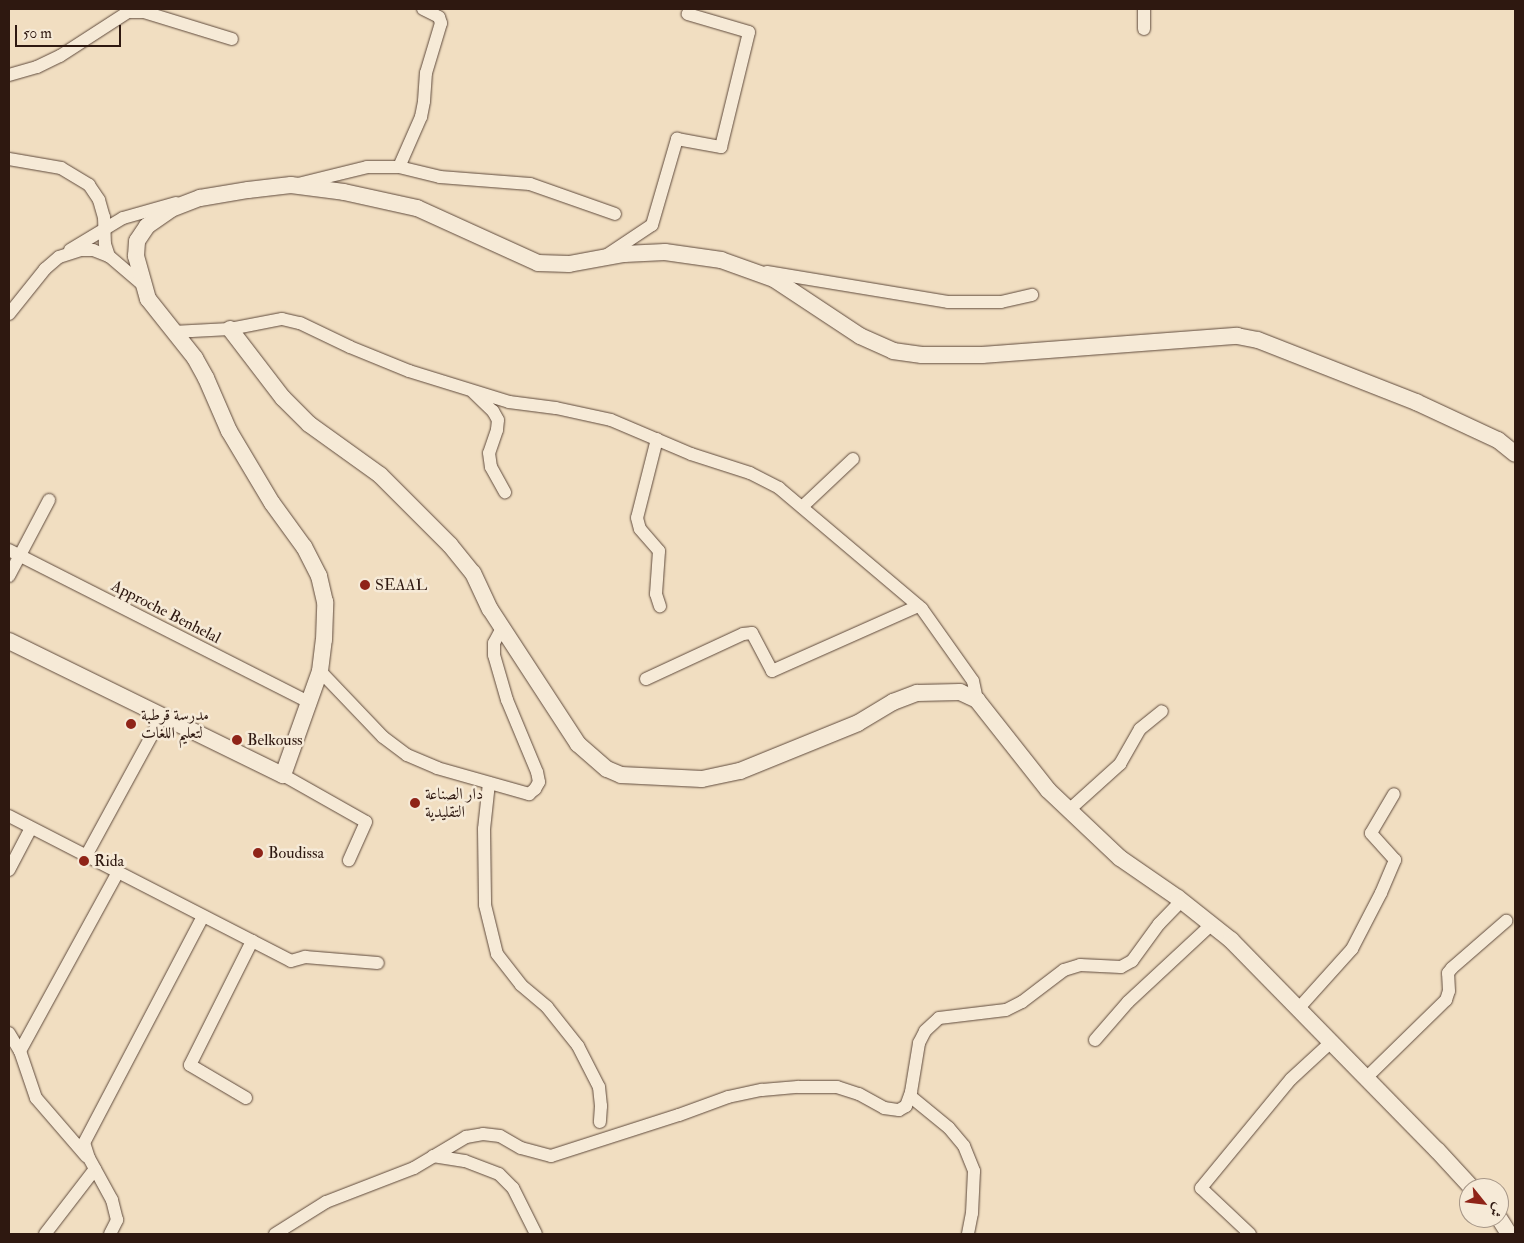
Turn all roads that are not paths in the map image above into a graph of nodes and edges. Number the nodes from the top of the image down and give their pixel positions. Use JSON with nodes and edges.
{"nodes":[{"id":1,"x":423,"y":9,"type":"edge"},
{"id":2,"x":1144,"y":9,"type":"edge"},
{"id":3,"x":688,"y":14,"type":"dead end"},
{"id":4,"x":1144,"y":28,"type":"dead end"},
{"id":5,"x":232,"y":39,"type":"dead end"},
{"id":6,"x":9,"y":76,"type":"edge"},
{"id":7,"x":9,"y":159,"type":"edge"},
{"id":8,"x":399,"y":167,"type":"junction"},
{"id":9,"x":291,"y":186,"type":"junction"},
{"id":10,"x":200,"y":198,"type":"junction"},
{"id":11,"x":614,"y":214,"type":"dead end"},
{"id":12,"x":105,"y":228,"type":"junction"},
{"id":13,"x":109,"y":256,"type":"junction"},
{"id":14,"x":59,"y":257,"type":"junction"},
{"id":15,"x":603,"y":258,"type":"junction"},
{"id":16,"x":745,"y":269,"type":"junction"},
{"id":17,"x":143,"y":285,"type":"junction"},
{"id":18,"x":1032,"y":295,"type":"dead end"},
{"id":19,"x":9,"y":314,"type":"edge"},
{"id":20,"x":230,"y":329,"type":"junction"},
{"id":21,"x":173,"y":332,"type":"junction"},
{"id":22,"x":472,"y":391,"type":"junction"},
{"id":23,"x":657,"y":439,"type":"junction"},
{"id":24,"x":1515,"y":454,"type":"edge"},
{"id":25,"x":853,"y":460,"type":"dead end"},
{"id":26,"x":505,"y":492,"type":"dead end"},
{"id":27,"x":49,"y":500,"type":"dead end"},
{"id":28,"x":802,"y":507,"type":"junction"},
{"id":29,"x":14,"y":553,"type":"edge"},
{"id":30,"x":9,"y":576,"type":"edge"},
{"id":31,"x":660,"y":606,"type":"dead end"},
{"id":32,"x":918,"y":606,"type":"junction"},
{"id":33,"x":502,"y":628,"type":"junction"},
{"id":34,"x":9,"y":641,"type":"edge"},
{"id":35,"x":320,"y":672,"type":"junction"},
{"id":36,"x":646,"y":678,"type":"dead end"},
{"id":37,"x":977,"y":700,"type":"junction"},
{"id":38,"x":310,"y":702,"type":"junction"},
{"id":39,"x":1162,"y":711,"type":"dead end"},
{"id":40,"x":163,"y":716,"type":"junction"},
{"id":41,"x":283,"y":775,"type":"junction"},
{"id":42,"x":490,"y":783,"type":"junction"},
{"id":43,"x":1394,"y":794,"type":"dead end"},
{"id":44,"x":1069,"y":810,"type":"junction"},
{"id":45,"x":9,"y":816,"type":"edge"},
{"id":46,"x":31,"y":828,"type":"junction"},
{"id":47,"x":86,"y":856,"type":"junction"},
{"id":48,"x":349,"y":860,"type":"dead end"},
{"id":49,"x":9,"y":870,"type":"edge"},
{"id":50,"x":118,"y":872,"type":"junction"},
{"id":51,"x":1182,"y":901,"type":"junction"},
{"id":52,"x":203,"y":916,"type":"junction"},
{"id":53,"x":1506,"y":921,"type":"dead end"},
{"id":54,"x":1211,"y":925,"type":"junction"},
{"id":55,"x":252,"y":942,"type":"junction"},
{"id":56,"x":378,"y":963,"type":"dead end"},
{"id":57,"x":1298,"y":1009,"type":"junction"},
{"id":58,"x":9,"y":1033,"type":"edge"},
{"id":59,"x":1095,"y":1040,"type":"dead end"},
{"id":60,"x":1330,"y":1043,"type":"junction"},
{"id":61,"x":20,"y":1051,"type":"junction"},
{"id":62,"x":1366,"y":1078,"type":"junction"},
{"id":63,"x":910,"y":1096,"type":"junction"},
{"id":64,"x":246,"y":1098,"type":"dead end"},
{"id":65,"x":600,"y":1122,"type":"dead end"},
{"id":66,"x":433,"y":1156,"type":"junction"},
{"id":67,"x":94,"y":1167,"type":"junction"},
{"id":68,"x":1463,"y":1178,"type":"edge"},
{"id":69,"x":44,"y":1234,"type":"edge"},
{"id":70,"x":110,"y":1234,"type":"edge"},
{"id":71,"x":275,"y":1234,"type":"edge"},
{"id":72,"x":536,"y":1234,"type":"edge"},
{"id":73,"x":968,"y":1234,"type":"edge"},
{"id":74,"x":1250,"y":1234,"type":"edge"}],
"edges":[{"from":1,"to":8,"type":"street"},
{"from":2,"to":4,"type":"street"},
{"from":3,"to":15,"type":"street"},
{"from":5,"to":6,"type":"street"},
{"from":7,"to":12,"type":"street"},
{"from":8,"to":9,"type":"street"},
{"from":8,"to":11,"type":"street"},
{"from":9,"to":10,"type":"street"},
{"from":9,"to":15,"type":"street"},
{"from":10,"to":12,"type":"street"},
{"from":10,"to":17,"type":"street"},
{"from":12,"to":13,"type":"street"},
{"from":12,"to":14,"type":"street"},
{"from":13,"to":14,"type":"street"},
{"from":13,"to":17,"type":"street"},
{"from":14,"to":19,"type":"street"},
{"from":15,"to":16,"type":"street"},
{"from":16,"to":18,"type":"street"},
{"from":16,"to":24,"type":"street"},
{"from":17,"to":21,"type":"street"},
{"from":20,"to":21,"type":"street"},
{"from":20,"to":22,"type":"street"},
{"from":20,"to":33,"type":"street"},
{"from":21,"to":35,"type":"street"},
{"from":22,"to":23,"type":"street"},
{"from":22,"to":26,"type":"street"},
{"from":23,"to":28,"type":"street"},
{"from":23,"to":31,"type":"street"},
{"from":25,"to":28,"type":"street"},
{"from":27,"to":29,"type":"street"},
{"from":28,"to":32,"type":"street"},
{"from":29,"to":30,"type":"street"},
{"from":29,"to":38,"type":"street","name":"Approche Benhelal"},
{"from":32,"to":36,"type":"street"},
{"from":32,"to":37,"type":"street"},
{"from":33,"to":37,"type":"street"},
{"from":33,"to":42,"type":"street"},
{"from":34,"to":40,"type":"street"},
{"from":35,"to":38,"type":"street"},
{"from":35,"to":42,"type":"street"},
{"from":37,"to":44,"type":"street"},
{"from":38,"to":41,"type":"street"},
{"from":39,"to":44,"type":"street"},
{"from":40,"to":41,"type":"street"},
{"from":40,"to":47,"type":"street"},
{"from":41,"to":48,"type":"street"},
{"from":42,"to":65,"type":"street"},
{"from":43,"to":57,"type":"street"},
{"from":44,"to":51,"type":"street"},
{"from":45,"to":46,"type":"street"},
{"from":46,"to":47,"type":"street"},
{"from":46,"to":49,"type":"street"},
{"from":47,"to":50,"type":"street"},
{"from":50,"to":52,"type":"street"},
{"from":50,"to":61,"type":"street"},
{"from":51,"to":54,"type":"street"},
{"from":51,"to":63,"type":"street"},
{"from":52,"to":55,"type":"street"},
{"from":52,"to":67,"type":"street"},
{"from":53,"to":62,"type":"street"},
{"from":54,"to":57,"type":"street"},
{"from":54,"to":59,"type":"street"},
{"from":55,"to":56,"type":"street"},
{"from":55,"to":64,"type":"street"},
{"from":57,"to":60,"type":"street"},
{"from":58,"to":61,"type":"street"},
{"from":60,"to":62,"type":"street"},
{"from":60,"to":74,"type":"street"},
{"from":61,"to":67,"type":"street"},
{"from":62,"to":68,"type":"street"},
{"from":63,"to":66,"type":"street"},
{"from":63,"to":73,"type":"street"},
{"from":66,"to":71,"type":"street"},
{"from":66,"to":72,"type":"street"},
{"from":67,"to":69,"type":"street"},
{"from":67,"to":70,"type":"street"}]}
